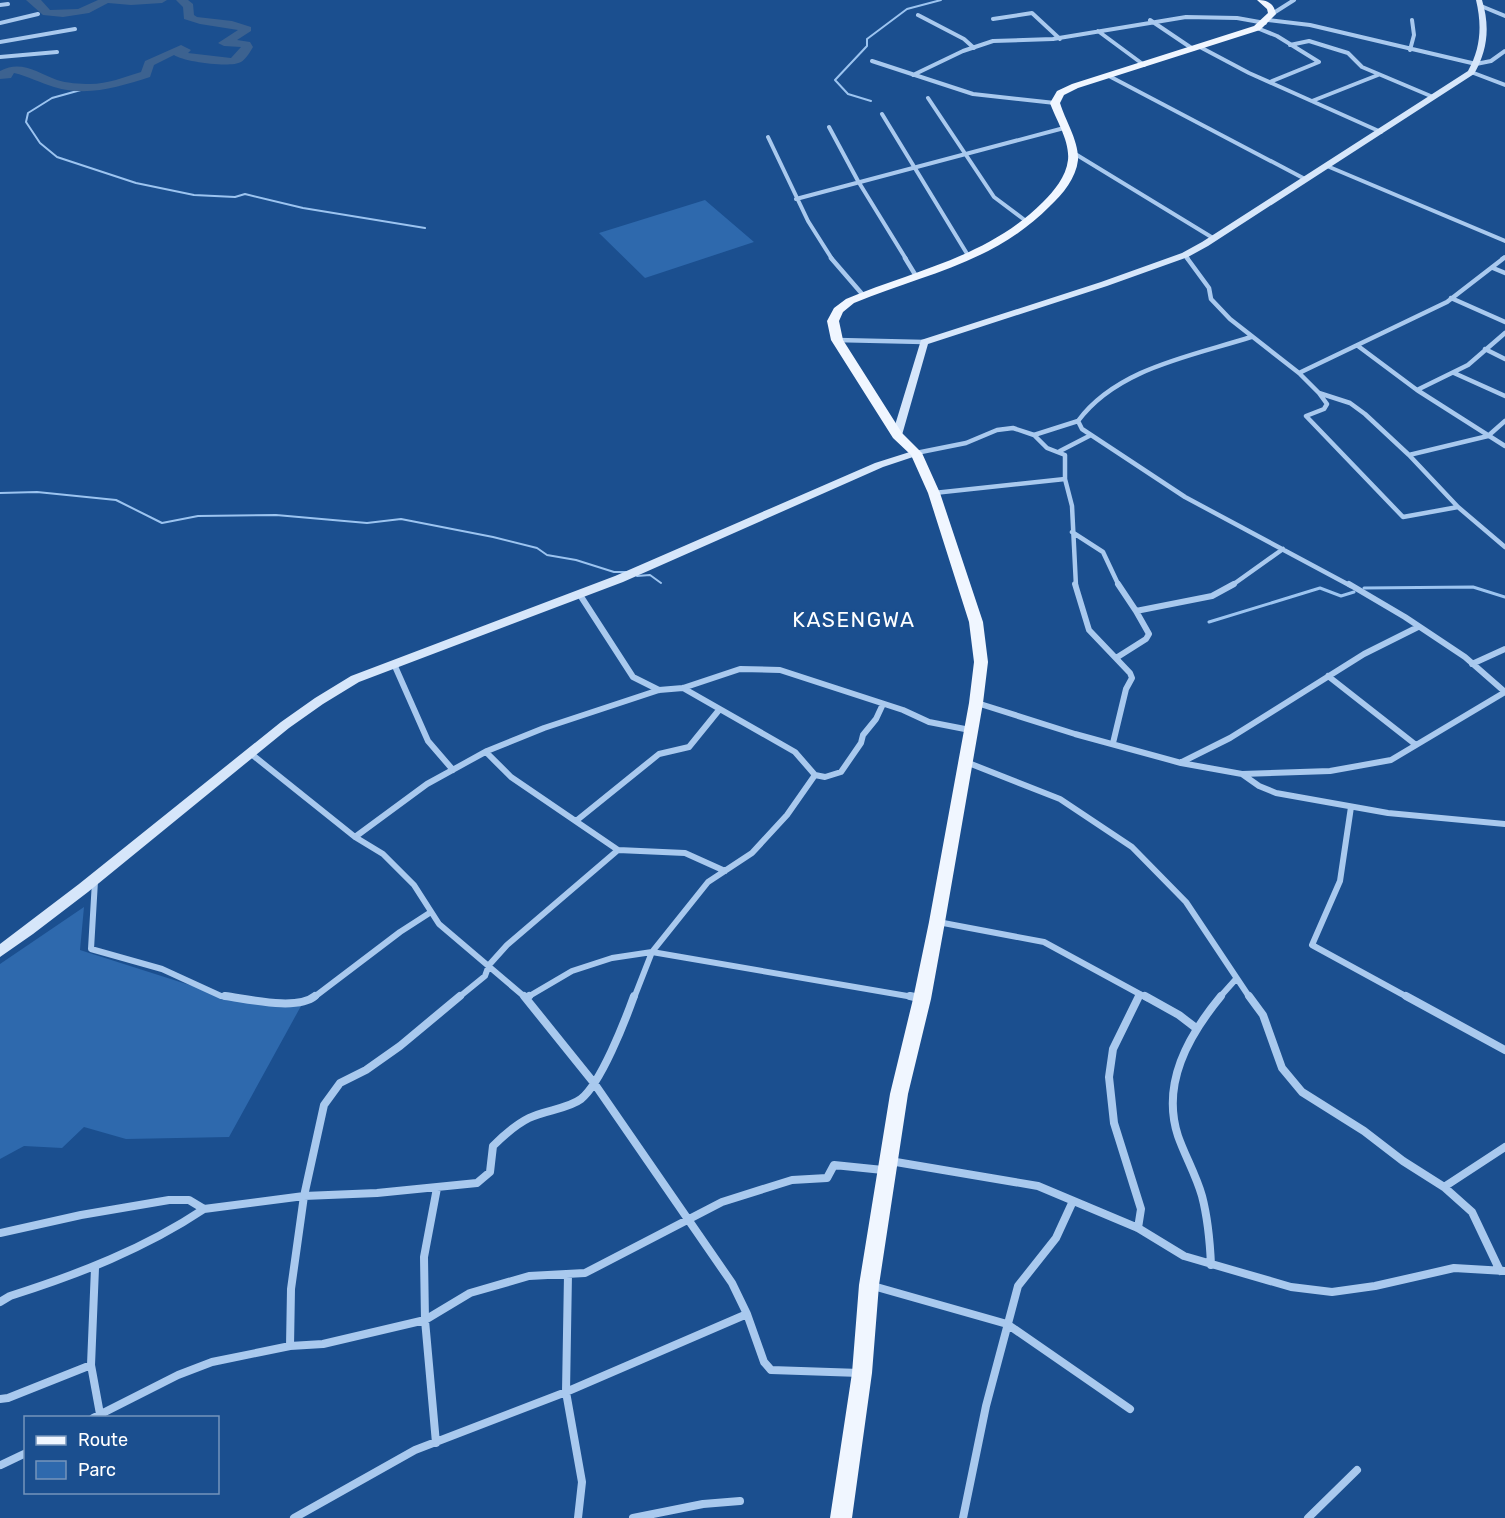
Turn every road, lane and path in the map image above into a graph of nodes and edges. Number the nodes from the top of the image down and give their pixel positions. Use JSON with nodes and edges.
{"nodes":[{"id":1,"x":1261,"y":0,"type":"edge"},
{"id":2,"x":1294,"y":0,"type":"edge"},
{"id":3,"x":1480,"y":3,"type":"edge"},
{"id":4,"x":8,"y":4,"type":"dead end"},
{"id":5,"x":0,"y":5,"type":"edge"},
{"id":6,"x":38,"y":14,"type":"dead end"},
{"id":7,"x":918,"y":15,"type":"dead end"},
{"id":8,"x":1505,"y":16,"type":"edge"},
{"id":9,"x":993,"y":19,"type":"dead end"},
{"id":10,"x":1150,"y":20,"type":"junction"},
{"id":11,"x":1412,"y":20,"type":"dead end"},
{"id":12,"x":1266,"y":21,"type":"junction"},
{"id":13,"x":0,"y":23,"type":"edge"},
{"id":14,"x":75,"y":29,"type":"dead end"},
{"id":15,"x":1098,"y":31,"type":"junction"},
{"id":16,"x":1060,"y":39,"type":"junction"},
{"id":17,"x":0,"y":42,"type":"edge"},
{"id":18,"x":1290,"y":45,"type":"junction"},
{"id":19,"x":974,"y":48,"type":"junction"},
{"id":20,"x":1196,"y":48,"type":"junction"},
{"id":21,"x":1410,"y":50,"type":"junction"},
{"id":22,"x":1505,"y":51,"type":"edge"},
{"id":23,"x":57,"y":52,"type":"dead end"},
{"id":24,"x":0,"y":57,"type":"edge"},
{"id":25,"x":872,"y":61,"type":"dead end"},
{"id":26,"x":1476,"y":64,"type":"junction"},
{"id":27,"x":1144,"y":65,"type":"junction"},
{"id":28,"x":1471,"y":72,"type":"junction"},
{"id":29,"x":914,"y":75,"type":"junction"},
{"id":30,"x":1378,"y":75,"type":"junction"},
{"id":31,"x":1109,"y":76,"type":"junction"},
{"id":32,"x":1270,"y":82,"type":"junction"},
{"id":33,"x":1505,"y":85,"type":"edge"},
{"id":34,"x":1433,"y":97,"type":"junction"},
{"id":35,"x":928,"y":98,"type":"dead end"},
{"id":36,"x":1312,"y":101,"type":"junction"},
{"id":37,"x":1055,"y":103,"type":"junction"},
{"id":38,"x":882,"y":114,"type":"dead end"},
{"id":39,"x":829,"y":127,"type":"dead end"},
{"id":40,"x":1064,"y":128,"type":"junction"},
{"id":41,"x":1381,"y":132,"type":"junction"},
{"id":42,"x":768,"y":137,"type":"dead end"},
{"id":43,"x":1072,"y":152,"type":"junction"},
{"id":44,"x":964,"y":153,"type":"junction"},
{"id":45,"x":1327,"y":166,"type":"junction"},
{"id":46,"x":913,"y":167,"type":"junction"},
{"id":47,"x":1305,"y":179,"type":"junction"},
{"id":48,"x":858,"y":181,"type":"junction"},
{"id":49,"x":796,"y":199,"type":"junction"},
{"id":50,"x":1026,"y":221,"type":"junction"},
{"id":51,"x":1213,"y":238,"type":"junction"},
{"id":52,"x":1503,"y":240,"type":"edge"},
{"id":53,"x":1505,"y":249,"type":"edge"},
{"id":54,"x":1185,"y":255,"type":"junction"},
{"id":55,"x":969,"y":257,"type":"junction"},
{"id":56,"x":1505,"y":257,"type":"edge"},
{"id":57,"x":1493,"y":268,"type":"junction"},
{"id":58,"x":1505,"y":273,"type":"edge"},
{"id":59,"x":916,"y":276,"type":"junction"},
{"id":60,"x":863,"y":295,"type":"junction"},
{"id":61,"x":1451,"y":298,"type":"junction"},
{"id":62,"x":1505,"y":322,"type":"edge"},
{"id":63,"x":1505,"y":333,"type":"edge"},
{"id":64,"x":1251,"y":337,"type":"junction"},
{"id":65,"x":837,"y":340,"type":"junction"},
{"id":66,"x":924,"y":342,"type":"junction"},
{"id":67,"x":1358,"y":346,"type":"junction"},
{"id":68,"x":1485,"y":349,"type":"junction"},
{"id":69,"x":1505,"y":358,"type":"edge"},
{"id":70,"x":1299,"y":373,"type":"junction"},
{"id":71,"x":1454,"y":373,"type":"junction"},
{"id":72,"x":1417,"y":390,"type":"junction"},
{"id":73,"x":1319,"y":393,"type":"junction"},
{"id":74,"x":1505,"y":396,"type":"edge"},
{"id":75,"x":1078,"y":420,"type":"junction"},
{"id":76,"x":1505,"y":421,"type":"edge"},
{"id":77,"x":897,"y":435,"type":"junction"},
{"id":78,"x":1034,"y":435,"type":"junction"},
{"id":79,"x":1090,"y":435,"type":"junction"},
{"id":80,"x":1488,"y":436,"type":"junction"},
{"id":81,"x":1505,"y":447,"type":"edge"},
{"id":82,"x":1060,"y":451,"type":"junction"},
{"id":83,"x":916,"y":453,"type":"junction"},
{"id":84,"x":1409,"y":454,"type":"junction"},
{"id":85,"x":1065,"y":479,"type":"junction"},
{"id":86,"x":934,"y":493,"type":"junction"},
{"id":87,"x":1458,"y":507,"type":"junction"},
{"id":88,"x":1072,"y":532,"type":"junction"},
{"id":89,"x":1505,"y":547,"type":"edge"},
{"id":90,"x":1283,"y":549,"type":"junction"},
{"id":91,"x":580,"y":595,"type":"junction"},
{"id":92,"x":1136,"y":611,"type":"junction"},
{"id":93,"x":1418,"y":627,"type":"junction"},
{"id":94,"x":1505,"y":649,"type":"edge"},
{"id":95,"x":1116,"y":658,"type":"junction"},
{"id":96,"x":394,"y":664,"type":"junction"},
{"id":97,"x":1472,"y":664,"type":"junction"},
{"id":98,"x":1328,"y":676,"type":"junction"},
{"id":99,"x":683,"y":688,"type":"junction"},
{"id":100,"x":659,"y":690,"type":"junction"},
{"id":101,"x":1505,"y":692,"type":"edge"},
{"id":102,"x":976,"y":703,"type":"junction"},
{"id":103,"x":883,"y":704,"type":"junction"},
{"id":104,"x":719,"y":710,"type":"junction"},
{"id":105,"x":970,"y":730,"type":"junction"},
{"id":106,"x":1113,"y":743,"type":"junction"},
{"id":107,"x":1416,"y":745,"type":"junction"},
{"id":108,"x":486,"y":752,"type":"junction"},
{"id":109,"x":250,"y":753,"type":"junction"},
{"id":110,"x":966,"y":762,"type":"junction"},
{"id":111,"x":1181,"y":763,"type":"junction"},
{"id":112,"x":453,"y":770,"type":"junction"},
{"id":113,"x":1242,"y":774,"type":"junction"},
{"id":114,"x":815,"y":775,"type":"junction"},
{"id":115,"x":1351,"y":807,"type":"junction"},
{"id":116,"x":576,"y":821,"type":"junction"},
{"id":117,"x":1505,"y":824,"type":"edge"},
{"id":118,"x":355,"y":837,"type":"junction"},
{"id":119,"x":618,"y":850,"type":"junction"},
{"id":120,"x":725,"y":872,"type":"junction"},
{"id":121,"x":95,"y":879,"type":"junction"},
{"id":122,"x":431,"y":912,"type":"junction"},
{"id":123,"x":937,"y":922,"type":"junction"},
{"id":124,"x":0,"y":951,"type":"edge"},
{"id":125,"x":652,"y":952,"type":"junction"},
{"id":126,"x":489,"y":965,"type":"junction"},
{"id":127,"x":1236,"y":979,"type":"junction"},
{"id":128,"x":1140,"y":994,"type":"junction"},
{"id":129,"x":526,"y":998,"type":"junction"},
{"id":130,"x":922,"y":999,"type":"junction"},
{"id":131,"x":1196,"y":1028,"type":"junction"},
{"id":132,"x":1505,"y":1050,"type":"edge"},
{"id":133,"x":594,"y":1083,"type":"junction"},
{"id":134,"x":1505,"y":1147,"type":"edge"},
{"id":135,"x":887,"y":1166,"type":"junction"},
{"id":136,"x":1444,"y":1187,"type":"junction"},
{"id":137,"x":437,"y":1188,"type":"junction"},
{"id":138,"x":304,"y":1196,"type":"junction"},
{"id":139,"x":1073,"y":1201,"type":"junction"},
{"id":140,"x":204,"y":1209,"type":"junction"},
{"id":141,"x":689,"y":1219,"type":"junction"},
{"id":142,"x":1138,"y":1228,"type":"junction"},
{"id":143,"x":0,"y":1233,"type":"edge"},
{"id":144,"x":1211,"y":1265,"type":"junction"},
{"id":145,"x":95,"y":1268,"type":"junction"},
{"id":146,"x":1503,"y":1271,"type":"edge"},
{"id":147,"x":568,"y":1274,"type":"junction"},
{"id":148,"x":869,"y":1285,"type":"junction"},
{"id":149,"x":0,"y":1302,"type":"edge"},
{"id":150,"x":747,"y":1314,"type":"junction"},
{"id":151,"x":424,"y":1320,"type":"junction"},
{"id":152,"x":1006,"y":1324,"type":"junction"},
{"id":153,"x":290,"y":1346,"type":"junction"},
{"id":154,"x":91,"y":1365,"type":"junction"},
{"id":155,"x":862,"y":1373,"type":"junction"},
{"id":156,"x":566,"y":1392,"type":"junction"},
{"id":157,"x":0,"y":1399,"type":"edge"},
{"id":158,"x":1130,"y":1409,"type":"dead end"},
{"id":159,"x":97,"y":1416,"type":"edge"},
{"id":160,"x":436,"y":1443,"type":"junction"},
{"id":161,"x":24,"y":1454,"type":"edge"},
{"id":162,"x":2,"y":1465,"type":"edge"},
{"id":163,"x":1357,"y":1470,"type":"dead end"},
{"id":164,"x":740,"y":1501,"type":"dead end"},
{"id":165,"x":294,"y":1518,"type":"edge"},
{"id":166,"x":578,"y":1518,"type":"edge"},
{"id":167,"x":633,"y":1518,"type":"edge"},
{"id":168,"x":841,"y":1518,"type":"edge"},
{"id":169,"x":963,"y":1518,"type":"edge"},
{"id":170,"x":1308,"y":1518,"type":"edge"}],
"edges":[{"from":1,"to":12,"type":"main road"},
{"from":2,"to":12,"type":"street"},
{"from":3,"to":8,"type":"street"},
{"from":3,"to":26,"type":"main road"},
{"from":4,"to":5,"type":"street"},
{"from":6,"to":13,"type":"street"},
{"from":7,"to":19,"type":"street"},
{"from":9,"to":16,"type":"street"},
{"from":10,"to":12,"type":"street"},
{"from":10,"to":15,"type":"street"},
{"from":10,"to":20,"type":"street"},
{"from":11,"to":21,"type":"street"},
{"from":12,"to":18,"type":"street"},
{"from":12,"to":20,"type":"main road"},
{"from":12,"to":21,"type":"street"},
{"from":14,"to":17,"type":"street"},
{"from":15,"to":16,"type":"street"},
{"from":15,"to":27,"type":"street"},
{"from":16,"to":19,"type":"street"},
{"from":18,"to":30,"type":"street"},
{"from":18,"to":32,"type":"street"},
{"from":19,"to":29,"type":"street"},
{"from":20,"to":27,"type":"main road"},
{"from":20,"to":32,"type":"street"},
{"from":21,"to":26,"type":"street"},
{"from":22,"to":26,"type":"street"},
{"from":23,"to":24,"type":"street"},
{"from":25,"to":29,"type":"street"},
{"from":26,"to":28,"type":"main road"},
{"from":27,"to":31,"type":"main road"},
{"from":28,"to":33,"type":"street"},
{"from":28,"to":34,"type":"main road"},
{"from":29,"to":37,"type":"street"},
{"from":30,"to":34,"type":"street"},
{"from":30,"to":36,"type":"street"},
{"from":31,"to":37,"type":"main road"},
{"from":31,"to":47,"type":"street"},
{"from":32,"to":36,"type":"street"},
{"from":34,"to":41,"type":"main road"},
{"from":35,"to":44,"type":"street"},
{"from":36,"to":41,"type":"street"},
{"from":37,"to":40,"type":"main road"},
{"from":38,"to":46,"type":"street"},
{"from":39,"to":48,"type":"street"},
{"from":40,"to":43,"type":"main road"},
{"from":40,"to":44,"type":"street"},
{"from":41,"to":45,"type":"main road"},
{"from":42,"to":49,"type":"street"},
{"from":43,"to":50,"type":"main road"},
{"from":43,"to":51,"type":"street"},
{"from":44,"to":46,"type":"street"},
{"from":44,"to":50,"type":"street"},
{"from":45,"to":47,"type":"main road"},
{"from":45,"to":52,"type":"street"},
{"from":46,"to":48,"type":"street"},
{"from":46,"to":55,"type":"street"},
{"from":47,"to":51,"type":"main road"},
{"from":48,"to":49,"type":"street"},
{"from":48,"to":59,"type":"street"},
{"from":49,"to":60,"type":"street"},
{"from":50,"to":55,"type":"main road"},
{"from":51,"to":54,"type":"main road"},
{"from":52,"to":53,"type":"street"},
{"from":54,"to":64,"type":"street"},
{"from":54,"to":66,"type":"main road"},
{"from":55,"to":59,"type":"main road"},
{"from":56,"to":57,"type":"street"},
{"from":57,"to":58,"type":"street"},
{"from":57,"to":61,"type":"street"},
{"from":59,"to":60,"type":"main road"},
{"from":60,"to":65,"type":"main road"},
{"from":61,"to":62,"type":"street"},
{"from":61,"to":67,"type":"street"},
{"from":63,"to":68,"type":"street"},
{"from":64,"to":70,"type":"street"},
{"from":64,"to":75,"type":"street"},
{"from":65,"to":66,"type":"street"},
{"from":65,"to":77,"type":"main road"},
{"from":66,"to":77,"type":"main road"},
{"from":67,"to":70,"type":"street"},
{"from":67,"to":72,"type":"street"},
{"from":68,"to":69,"type":"street"},
{"from":68,"to":71,"type":"street"},
{"from":70,"to":73,"type":"street"},
{"from":71,"to":72,"type":"street"},
{"from":71,"to":74,"type":"street"},
{"from":72,"to":80,"type":"street"},
{"from":73,"to":84,"type":"street"},
{"from":73,"to":87,"type":"street"},
{"from":75,"to":78,"type":"street"},
{"from":75,"to":79,"type":"street"},
{"from":76,"to":80,"type":"street"},
{"from":77,"to":83,"type":"main road"},
{"from":78,"to":82,"type":"street"},
{"from":78,"to":83,"type":"street"},
{"from":79,"to":82,"type":"street"},
{"from":79,"to":90,"type":"street"},
{"from":80,"to":81,"type":"street"},
{"from":80,"to":84,"type":"street"},
{"from":82,"to":85,"type":"street"},
{"from":83,"to":86,"type":"main road"},
{"from":83,"to":91,"type":"main road"},
{"from":84,"to":87,"type":"street"},
{"from":85,"to":86,"type":"street"},
{"from":85,"to":88,"type":"street"},
{"from":86,"to":102,"type":"main road"},
{"from":87,"to":89,"type":"street"},
{"from":88,"to":92,"type":"street"},
{"from":88,"to":95,"type":"street"},
{"from":90,"to":92,"type":"street"},
{"from":90,"to":93,"type":"street"},
{"from":91,"to":96,"type":"main road"},
{"from":91,"to":100,"type":"street"},
{"from":92,"to":95,"type":"street"},
{"from":93,"to":97,"type":"street"},
{"from":93,"to":98,"type":"street"},
{"from":94,"to":97,"type":"street"},
{"from":95,"to":106,"type":"street"},
{"from":96,"to":109,"type":"main road"},
{"from":96,"to":112,"type":"street"},
{"from":97,"to":101,"type":"street"},
{"from":98,"to":107,"type":"street"},
{"from":98,"to":111,"type":"street"},
{"from":99,"to":100,"type":"street"},
{"from":99,"to":103,"type":"street"},
{"from":99,"to":104,"type":"street"},
{"from":100,"to":108,"type":"street"},
{"from":101,"to":107,"type":"street"},
{"from":102,"to":105,"type":"main road"},
{"from":102,"to":106,"type":"street"},
{"from":103,"to":105,"type":"street"},
{"from":103,"to":114,"type":"street"},
{"from":104,"to":114,"type":"street"},
{"from":104,"to":116,"type":"street"},
{"from":105,"to":110,"type":"main road"},
{"from":106,"to":111,"type":"street"},
{"from":107,"to":113,"type":"street"},
{"from":108,"to":112,"type":"street"},
{"from":108,"to":116,"type":"street"},
{"from":109,"to":118,"type":"street"},
{"from":109,"to":121,"type":"main road"},
{"from":110,"to":123,"type":"main road"},
{"from":110,"to":127,"type":"street"},
{"from":111,"to":113,"type":"street"},
{"from":112,"to":118,"type":"street"},
{"from":113,"to":115,"type":"street"},
{"from":114,"to":120,"type":"street"},
{"from":115,"to":117,"type":"street"},
{"from":115,"to":132,"type":"street"},
{"from":116,"to":119,"type":"street"},
{"from":118,"to":122,"type":"street"},
{"from":119,"to":120,"type":"street"},
{"from":119,"to":126,"type":"street"},
{"from":120,"to":125,"type":"street"},
{"from":121,"to":122,"type":"street"},
{"from":121,"to":124,"type":"main road"},
{"from":122,"to":126,"type":"street"},
{"from":123,"to":128,"type":"street"},
{"from":123,"to":130,"type":"main road"},
{"from":125,"to":129,"type":"street"},
{"from":125,"to":130,"type":"street"},
{"from":125,"to":133,"type":"street"},
{"from":126,"to":129,"type":"street"},
{"from":126,"to":138,"type":"street"},
{"from":127,"to":131,"type":"street"},
{"from":127,"to":136,"type":"street"},
{"from":128,"to":131,"type":"street"},
{"from":128,"to":142,"type":"street"},
{"from":129,"to":133,"type":"street"},
{"from":130,"to":135,"type":"main road"},
{"from":131,"to":144,"type":"street"},
{"from":133,"to":137,"type":"street"},
{"from":133,"to":141,"type":"street"},
{"from":134,"to":136,"type":"street"},
{"from":135,"to":139,"type":"street"},
{"from":135,"to":141,"type":"street"},
{"from":135,"to":148,"type":"main road"},
{"from":136,"to":146,"type":"street"},
{"from":137,"to":138,"type":"street"},
{"from":137,"to":151,"type":"street"},
{"from":138,"to":140,"type":"street"},
{"from":138,"to":153,"type":"street"},
{"from":139,"to":142,"type":"street"},
{"from":139,"to":152,"type":"street"},
{"from":140,"to":143,"type":"street"},
{"from":140,"to":145,"type":"street"},
{"from":141,"to":147,"type":"street"},
{"from":141,"to":150,"type":"street"},
{"from":142,"to":144,"type":"street"},
{"from":144,"to":146,"type":"street"},
{"from":145,"to":149,"type":"street"},
{"from":145,"to":154,"type":"street"},
{"from":147,"to":151,"type":"street"},
{"from":147,"to":156,"type":"street"},
{"from":148,"to":152,"type":"street"},
{"from":148,"to":155,"type":"main road"},
{"from":150,"to":155,"type":"street"},
{"from":150,"to":156,"type":"street"},
{"from":151,"to":153,"type":"street"},
{"from":151,"to":160,"type":"street"},
{"from":152,"to":158,"type":"street"},
{"from":152,"to":169,"type":"street"},
{"from":153,"to":159,"type":"street"},
{"from":154,"to":157,"type":"street"},
{"from":154,"to":159,"type":"street"},
{"from":155,"to":168,"type":"main road"},
{"from":156,"to":160,"type":"street"},
{"from":156,"to":166,"type":"street"},
{"from":160,"to":165,"type":"street"},
{"from":161,"to":162,"type":"street"},
{"from":163,"to":170,"type":"street"},
{"from":164,"to":167,"type":"street"}]}
